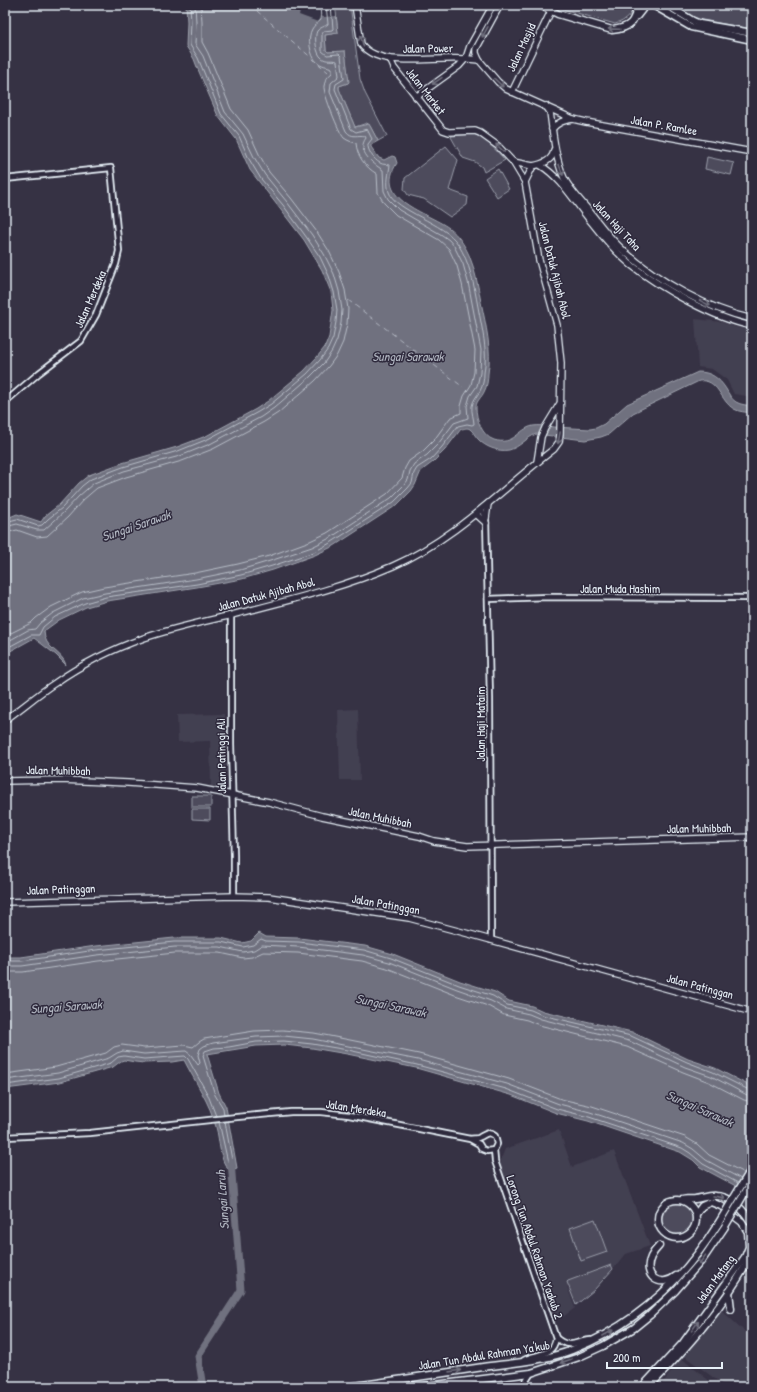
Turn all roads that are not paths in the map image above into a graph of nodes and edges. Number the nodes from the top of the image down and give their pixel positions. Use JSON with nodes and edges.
{"nodes":[{"id":1,"x":355,"y":5,"type":"edge"},
{"id":2,"x":493,"y":5,"type":"edge"},
{"id":3,"x":500,"y":5,"type":"edge"},
{"id":4,"x":540,"y":5,"type":"edge"},
{"id":5,"x":638,"y":5,"type":"edge"},
{"id":6,"x":652,"y":5,"type":"edge"},
{"id":7,"x":667,"y":5,"type":"edge"},
{"id":8,"x":551,"y":11,"type":"junction"},
{"id":9,"x":636,"y":18,"type":"junction"},
{"id":10,"x":752,"y":33,"type":"edge"},
{"id":11,"x":752,"y":40,"type":"edge"},
{"id":12,"x":456,"y":58,"type":"junction"},
{"id":13,"x":466,"y":58,"type":"junction"},
{"id":14,"x":390,"y":59,"type":"junction"},
{"id":15,"x":403,"y":59,"type":"junction"},
{"id":16,"x":479,"y":60,"type":"junction"},
{"id":17,"x":459,"y":66,"type":"junction"},
{"id":18,"x":394,"y":68,"type":"junction"},
{"id":19,"x":512,"y":92,"type":"junction"},
{"id":20,"x":416,"y":97,"type":"junction"},
{"id":21,"x":546,"y":106,"type":"junction"},
{"id":22,"x":573,"y":119,"type":"junction"},
{"id":23,"x":552,"y":129,"type":"junction"},
{"id":24,"x":555,"y":146,"type":"junction"},
{"id":25,"x":752,"y":152,"type":"edge"},
{"id":26,"x":513,"y":162,"type":"junction"},
{"id":27,"x":540,"y":165,"type":"junction"},
{"id":28,"x":533,"y":166,"type":"junction"},
{"id":29,"x":5,"y":179,"type":"edge"},
{"id":30,"x":525,"y":182,"type":"junction"},
{"id":31,"x":752,"y":319,"type":"edge"},
{"id":32,"x":752,"y":326,"type":"edge"},
{"id":33,"x":5,"y":402,"type":"edge"},
{"id":34,"x":560,"y":404,"type":"junction"},
{"id":35,"x":538,"y":462,"type":"junction"},
{"id":36,"x":488,"y":504,"type":"junction"},
{"id":37,"x":478,"y":512,"type":"junction"},
{"id":38,"x":486,"y":520,"type":"junction"},
{"id":39,"x":752,"y":598,"type":"edge"},
{"id":40,"x":488,"y":599,"type":"junction"},
{"id":41,"x":231,"y":615,"type":"junction"},
{"id":42,"x":5,"y":720,"type":"edge"},
{"id":43,"x":5,"y":781,"type":"edge"},
{"id":44,"x":232,"y":795,"type":"junction"},
{"id":45,"x":752,"y":837,"type":"edge"},
{"id":46,"x":491,"y":846,"type":"junction"},
{"id":47,"x":234,"y":896,"type":"junction"},
{"id":48,"x":5,"y":902,"type":"edge"},
{"id":49,"x":491,"y":940,"type":"junction"},
{"id":50,"x":752,"y":1012,"type":"edge"},
{"id":51,"x":5,"y":1138,"type":"edge"},
{"id":52,"x":480,"y":1138,"type":"junction"},
{"id":53,"x":470,"y":1139,"type":"junction"},
{"id":54,"x":479,"y":1144,"type":"junction"},
{"id":55,"x":494,"y":1150,"type":"junction"},
{"id":56,"x":487,"y":1152,"type":"junction"},
{"id":57,"x":495,"y":1161,"type":"junction"},
{"id":58,"x":752,"y":1168,"type":"edge"},
{"id":59,"x":752,"y":1181,"type":"edge"},
{"id":60,"x":681,"y":1200,"type":"junction"},
{"id":61,"x":696,"y":1214,"type":"junction"},
{"id":62,"x":752,"y":1224,"type":"edge"},
{"id":63,"x":721,"y":1226,"type":"junction"},
{"id":64,"x":659,"y":1246,"type":"dead end"},
{"id":65,"x":752,"y":1254,"type":"edge"},
{"id":66,"x":688,"y":1267,"type":"junction"},
{"id":67,"x":729,"y":1292,"type":"junction"},
{"id":68,"x":714,"y":1313,"type":"junction"},
{"id":69,"x":556,"y":1338,"type":"junction"},
{"id":70,"x":596,"y":1339,"type":"junction"},
{"id":71,"x":521,"y":1362,"type":"junction"},
{"id":72,"x":531,"y":1373,"type":"junction"},
{"id":73,"x":457,"y":1382,"type":"junction"},
{"id":74,"x":348,"y":1387,"type":"edge"},
{"id":75,"x":420,"y":1387,"type":"edge"},
{"id":76,"x":471,"y":1387,"type":"edge"},
{"id":77,"x":522,"y":1387,"type":"edge"},
{"id":78,"x":642,"y":1387,"type":"edge"},
{"id":79,"x":649,"y":1387,"type":"edge"}],
"edges":[{"from":14,"to":1,"type":"main road","name":"Jalan Power","one_way":true},
{"from":2,"to":13,"type":"main road"},
{"from":3,"to":16,"type":"main road","one_way":true},
{"from":4,"to":8,"type":"main road"},
{"from":5,"to":9,"type":"main road"},
{"from":6,"to":9,"type":"main road"},
{"from":6,"to":11,"type":"main road"},
{"from":7,"to":10,"type":"main road"},
{"from":9,"to":8,"type":"main road","one_way":true},
{"from":8,"to":19,"type":"main road","name":"Jalan Masjid"},
{"from":12,"to":13,"type":"main road","name":"Jalan Power"},
{"from":12,"to":15,"type":"main road","name":"Jalan Power"},
{"from":12,"to":17,"type":"main road"},
{"from":13,"to":16,"type":"main road","name":"Jalan Power"},
{"from":13,"to":17,"type":"main road"},
{"from":14,"to":15,"type":"main road","name":"Jalan Power"},
{"from":14,"to":18,"type":"main road","name":"Jalan Market"},
{"from":15,"to":18,"type":"main road"},
{"from":16,"to":19,"type":"main road","name":"Jalan P. Ramlee","one_way":true},
{"from":17,"to":20,"type":"main road","one_way":true},
{"from":18,"to":20,"type":"main road","name":"Jalan Market"},
{"from":19,"to":21,"type":"main road","name":"Jalan P. Ramlee"},
{"from":26,"to":20,"type":"main road","name":"Jalan Market","one_way":true},
{"from":21,"to":22,"type":"main road","name":"Jalan P. Ramlee"},
{"from":21,"to":23,"type":"main road","name":"Jalan Haji Taha"},
{"from":22,"to":23,"type":"main road"},
{"from":22,"to":25,"type":"main road","name":"Jalan P. Ramlee"},
{"from":23,"to":24,"type":"main road","name":"Jalan Haji Taha"},
{"from":24,"to":27,"type":"main road"},
{"from":24,"to":31,"type":"main road","name":"Jalan Haji Taha","one_way":true},
{"from":26,"to":28,"type":"main road"},
{"from":26,"to":30,"type":"main road","name":"Jalan Datuk Ajibah Abol"},
{"from":27,"to":28,"type":"main road"},
{"from":27,"to":32,"type":"main road","name":"Jalan Haji Taha"},
{"from":28,"to":30,"type":"main road"},
{"from":29,"to":33,"type":"street","name":"Jalan Merdeka"},
{"from":30,"to":34,"type":"main road","name":"Jalan Datuk Ajibah Abol"},
{"from":34,"to":35,"type":"main road"},
{"from":34,"to":35,"type":"main road","name":"Jalan Datuk Ajibah Abol","one_way":true},
{"from":35,"to":36,"type":"main road","name":"Jalan Datuk Ajibah Abol"},
{"from":36,"to":37,"type":"main road","name":"Jalan Datuk Ajibah Abol"},
{"from":36,"to":38,"type":"main road"},
{"from":37,"to":38,"type":"main road"},
{"from":37,"to":41,"type":"main road","name":"Jalan Datuk Ajibah Abol"},
{"from":38,"to":40,"type":"street","name":"Jalan Haji Mataim"},
{"from":39,"to":40,"type":"street","name":"Jalan Muda Hashim"},
{"from":40,"to":46,"type":"street","name":"Jalan Haji Mataim"},
{"from":41,"to":42,"type":"main road","name":"Jalan Datuk Ajibah Abol"},
{"from":41,"to":44,"type":"street","name":"Jalan Patinggi Ali"},
{"from":43,"to":44,"type":"main road","name":"Jalan Muhibbah"},
{"from":44,"to":46,"type":"main road","name":"Jalan Muhibbah"},
{"from":44,"to":47,"type":"street","name":"Jalan Patinggi Ali"},
{"from":45,"to":46,"type":"main road","name":"Jalan Muhibbah"},
{"from":46,"to":49,"type":"street","name":"Jalan Haji Mataim"},
{"from":47,"to":48,"type":"main road","name":"Jalan Patinggan"},
{"from":47,"to":49,"type":"main road","name":"Jalan Patinggan"},
{"from":49,"to":50,"type":"main road","name":"Jalan Patinggan"},
{"from":51,"to":53,"type":"street","name":"Jalan Merdeka"},
{"from":52,"to":53,"type":"street"},
{"from":52,"to":54,"type":"street"},
{"from":52,"to":55,"type":"street"},
{"from":53,"to":54,"type":"street"},
{"from":54,"to":56,"type":"street"},
{"from":55,"to":56,"type":"street"},
{"from":55,"to":57,"type":"street"},
{"from":56,"to":57,"type":"street"},
{"from":57,"to":69,"type":"street","name":"Lorong Tun Abdul Rahman Yaakub 2"},
{"from":58,"to":63,"type":"main road","bridge":true},
{"from":59,"to":63,"type":"main road","bridge":true},
{"from":60,"to":61,"type":"main road"},
{"from":60,"to":61,"type":"main road"},
{"from":60,"to":62,"type":"main road","one_way":true},
{"from":78,"to":61,"type":"main road","name":"Jalan Matang","one_way":true},
{"from":63,"to":66,"type":"main road","name":"Jalan Tun Abdul Rahman Ya'kub"},
{"from":63,"to":72,"type":"main road","name":"Jalan Tun Abdul Rahman Ya'kub","one_way":true},
{"from":64,"to":66,"type":"main road"},
{"from":65,"to":67,"type":"main road","name":"Jalan Matang"},
{"from":70,"to":66,"type":"main road","name":"Jalan Tun Abdul Rahman Ya'kub","one_way":true},
{"from":67,"to":68,"type":"main road","name":"Jalan Matang"},
{"from":67,"to":68,"type":"main road"},
{"from":68,"to":79,"type":"main road","name":"Jalan Matang"},
{"from":69,"to":70,"type":"street"},
{"from":69,"to":71,"type":"street"},
{"from":70,"to":71,"type":"main road","name":"Jalan Tun Abdul Rahman Ya'kub"},
{"from":74,"to":71,"type":"main road","name":"Jalan Tun Abdul Rahman Ya'kub","one_way":true},
{"from":72,"to":73,"type":"main road","name":"Jalan Tun Abdul Rahman Ya'kub"},
{"from":72,"to":77,"type":"street"},
{"from":73,"to":75,"type":"main road","name":"Jalan Tun Abdul Rahman Ya'kub"},
{"from":73,"to":76,"type":"street"}]}
